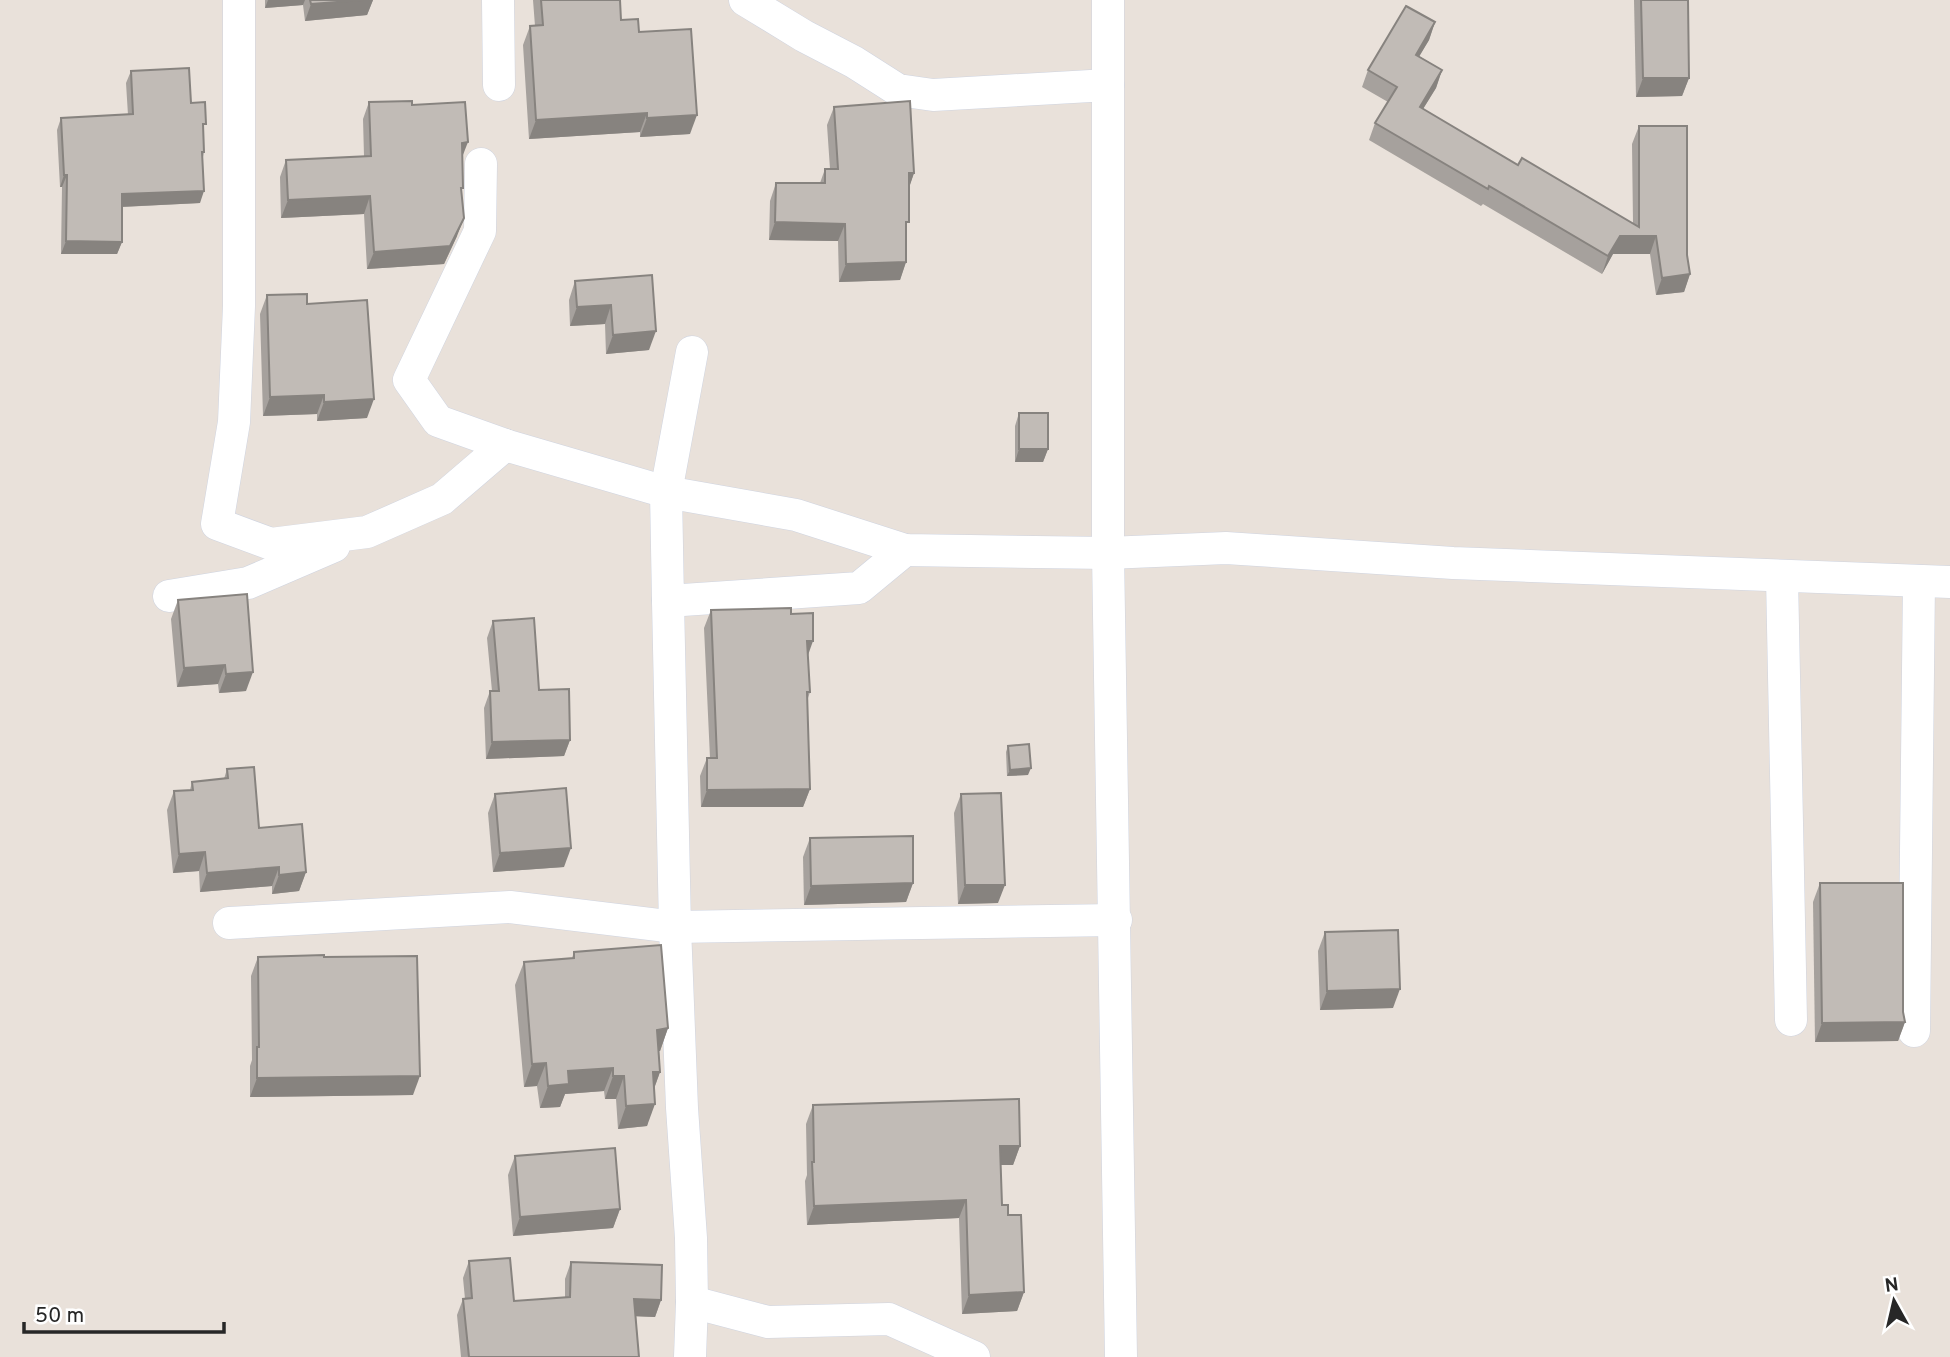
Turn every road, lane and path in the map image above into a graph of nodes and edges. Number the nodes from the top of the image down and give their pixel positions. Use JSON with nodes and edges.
{"nodes":[{"id":1,"x":239,"y":0,"type":"edge"},
{"id":2,"x":498,"y":0,"type":"edge"},
{"id":3,"x":745,"y":0,"type":"edge"},
{"id":4,"x":1108,"y":0,"type":"edge"},
{"id":5,"x":499,"y":85,"type":"dead end"},
{"id":6,"x":1108,"y":85,"type":"junction"},
{"id":7,"x":481,"y":164,"type":"dead end"},
{"id":8,"x":692,"y":352,"type":"dead end"},
{"id":9,"x":505,"y":445,"type":"junction"},
{"id":10,"x":666,"y":492,"type":"junction"},
{"id":11,"x":367,"y":532,"type":"junction"},
{"id":12,"x":905,"y":550,"type":"junction"},
{"id":13,"x":1108,"y":553,"type":"junction"},
{"id":14,"x":1782,"y":577,"type":"junction"},
{"id":15,"x":1919,"y":581,"type":"junction"},
{"id":16,"x":1950,"y":582,"type":"edge"},
{"id":17,"x":169,"y":596,"type":"dead end"},
{"id":18,"x":668,"y":601,"type":"junction"},
{"id":19,"x":1116,"y":920,"type":"junction"},
{"id":20,"x":229,"y":923,"type":"dead end"},
{"id":21,"x":676,"y":927,"type":"junction"},
{"id":22,"x":1791,"y":1020,"type":"dead end"},
{"id":23,"x":1914,"y":1031,"type":"dead end"},
{"id":24,"x":692,"y":1302,"type":"junction"},
{"id":25,"x":690,"y":1357,"type":"edge"},
{"id":26,"x":974,"y":1357,"type":"edge"},
{"id":27,"x":1121,"y":1357,"type":"edge"}],
"edges":[{"from":1,"to":11,"type":"street"},
{"from":2,"to":5,"type":"street"},
{"from":3,"to":6,"type":"street"},
{"from":4,"to":6,"type":"street"},
{"from":6,"to":13,"type":"street"},
{"from":7,"to":9,"type":"street"},
{"from":8,"to":10,"type":"street"},
{"from":9,"to":10,"type":"street"},
{"from":9,"to":11,"type":"street"},
{"from":10,"to":12,"type":"street"},
{"from":10,"to":18,"type":"street"},
{"from":11,"to":17,"type":"street"},
{"from":12,"to":13,"type":"street"},
{"from":12,"to":18,"type":"street"},
{"from":13,"to":14,"type":"street"},
{"from":13,"to":19,"type":"street"},
{"from":14,"to":15,"type":"street"},
{"from":14,"to":22,"type":"street"},
{"from":15,"to":16,"type":"street"},
{"from":15,"to":23,"type":"street"},
{"from":18,"to":21,"type":"street"},
{"from":19,"to":21,"type":"street"},
{"from":19,"to":27,"type":"street"},
{"from":20,"to":21,"type":"street"},
{"from":21,"to":24,"type":"street"},
{"from":24,"to":25,"type":"street"},
{"from":24,"to":26,"type":"street"}]}
